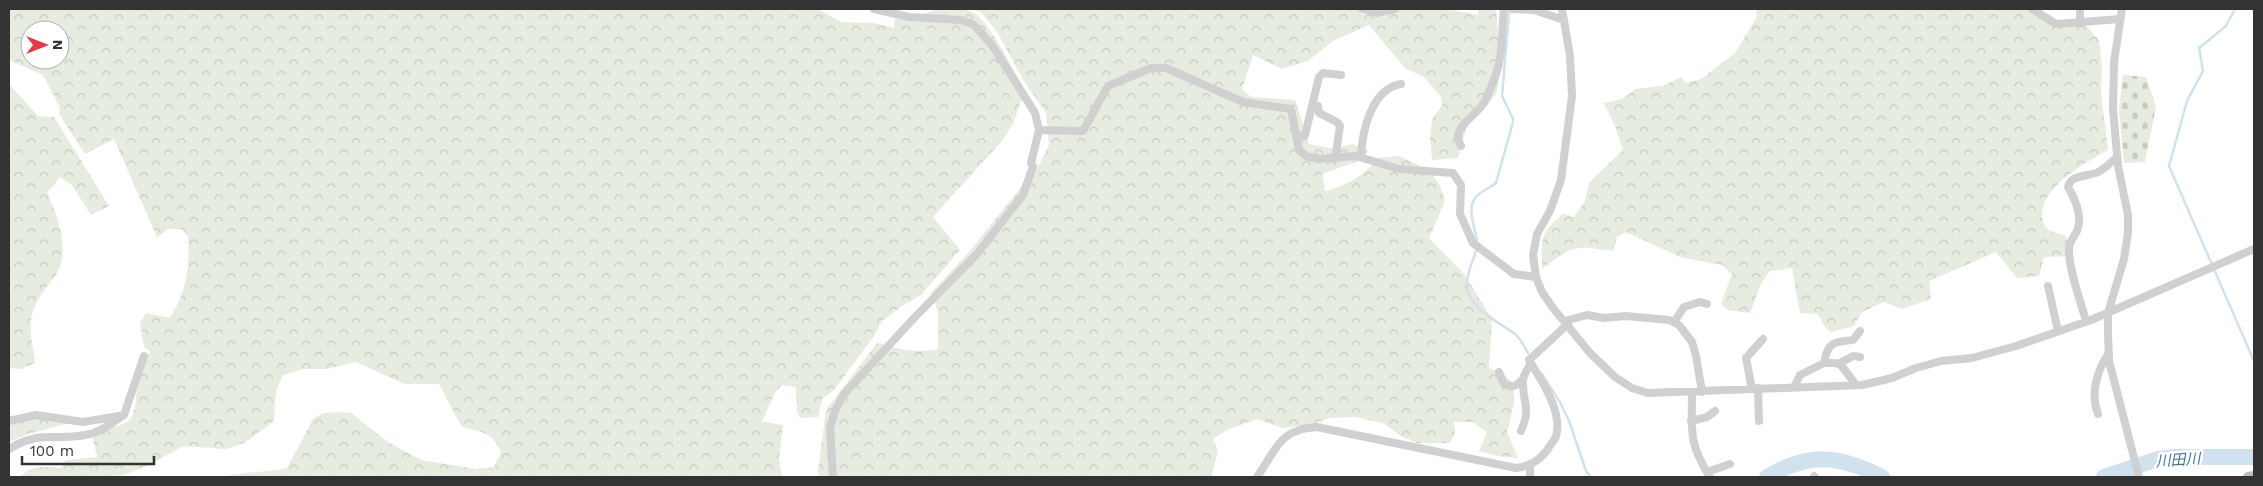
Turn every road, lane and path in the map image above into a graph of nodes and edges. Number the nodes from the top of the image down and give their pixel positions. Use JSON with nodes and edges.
{"nodes":[{"id":1,"x":874,"y":9,"type":"edge"},
{"id":2,"x":1362,"y":9,"type":"edge"},
{"id":3,"x":1395,"y":9,"type":"edge"},
{"id":4,"x":1504,"y":9,"type":"edge"},
{"id":5,"x":1512,"y":9,"type":"edge"},
{"id":6,"x":1562,"y":9,"type":"edge"},
{"id":7,"x":2032,"y":9,"type":"edge"},
{"id":8,"x":2080,"y":9,"type":"edge"},
{"id":9,"x":2122,"y":9,"type":"edge"},
{"id":10,"x":2120,"y":19,"type":"junction"},
{"id":11,"x":1564,"y":20,"type":"junction"},
{"id":12,"x":2080,"y":22,"type":"junction"},
{"id":13,"x":1341,"y":75,"type":"dead end"},
{"id":14,"x":1401,"y":84,"type":"dead end"},
{"id":15,"x":1318,"y":106,"type":"dead end"},
{"id":16,"x":1039,"y":130,"type":"junction"},
{"id":17,"x":1296,"y":136,"type":"junction"},
{"id":18,"x":1461,"y":146,"type":"dead end"},
{"id":19,"x":2117,"y":157,"type":"junction"},
{"id":20,"x":1361,"y":158,"type":"junction"},
{"id":21,"x":1335,"y":159,"type":"junction"},
{"id":22,"x":2254,"y":249,"type":"edge"},
{"id":23,"x":1536,"y":277,"type":"junction"},
{"id":24,"x":2048,"y":286,"type":"dead end"},
{"id":25,"x":1707,"y":304,"type":"dead end"},
{"id":26,"x":2108,"y":313,"type":"junction"},
{"id":27,"x":2086,"y":321,"type":"junction"},
{"id":28,"x":1674,"y":322,"type":"junction"},
{"id":29,"x":1566,"y":323,"type":"junction"},
{"id":30,"x":1860,"y":331,"type":"dead end"},
{"id":31,"x":2058,"y":331,"type":"junction"},
{"id":32,"x":1763,"y":339,"type":"dead end"},
{"id":33,"x":2109,"y":352,"type":"junction"},
{"id":34,"x":144,"y":356,"type":"dead end"},
{"id":35,"x":1860,"y":357,"type":"dead end"},
{"id":36,"x":1531,"y":363,"type":"junction"},
{"id":37,"x":1824,"y":363,"type":"junction"},
{"id":38,"x":1838,"y":364,"type":"junction"},
{"id":39,"x":1498,"y":372,"type":"dead end"},
{"id":40,"x":1523,"y":379,"type":"junction"},
{"id":41,"x":1856,"y":386,"type":"junction"},
{"id":42,"x":1794,"y":387,"type":"junction"},
{"id":43,"x":1755,"y":389,"type":"junction"},
{"id":44,"x":1692,"y":392,"type":"junction"},
{"id":45,"x":1702,"y":392,"type":"junction"},
{"id":46,"x":1715,"y":411,"type":"dead end"},
{"id":47,"x":2098,"y":414,"type":"dead end"},
{"id":48,"x":124,"y":415,"type":"junction"},
{"id":49,"x":9,"y":421,"type":"edge"},
{"id":50,"x":1691,"y":421,"type":"junction"},
{"id":51,"x":1759,"y":421,"type":"dead end"},
{"id":52,"x":1521,"y":431,"type":"dead end"},
{"id":53,"x":9,"y":449,"type":"edge"},
{"id":54,"x":1730,"y":464,"type":"dead end"},
{"id":55,"x":1530,"y":466,"type":"junction"},
{"id":56,"x":1708,"y":475,"type":"edge"},
{"id":57,"x":2254,"y":476,"type":"edge"},
{"id":58,"x":833,"y":477,"type":"edge"},
{"id":59,"x":1256,"y":477,"type":"edge"},
{"id":60,"x":1530,"y":477,"type":"edge"},
{"id":61,"x":2139,"y":477,"type":"edge"},
{"id":62,"x":2248,"y":477,"type":"edge"}],
"edges":[{"from":1,"to":16,"type":"street"},
{"from":2,"to":3,"type":"street"},
{"from":4,"to":18,"type":"street"},
{"from":5,"to":11,"type":"street"},
{"from":6,"to":11,"type":"street"},
{"from":7,"to":12,"type":"street"},
{"from":8,"to":12,"type":"street"},
{"from":9,"to":10,"type":"street"},
{"from":10,"to":12,"type":"street"},
{"from":10,"to":19,"type":"street"},
{"from":11,"to":23,"type":"street"},
{"from":13,"to":17,"type":"street"},
{"from":14,"to":20,"type":"street"},
{"from":15,"to":21,"type":"street"},
{"from":16,"to":17,"type":"street"},
{"from":16,"to":58,"type":"street"},
{"from":17,"to":21,"type":"street"},
{"from":19,"to":26,"type":"street"},
{"from":19,"to":27,"type":"street"},
{"from":20,"to":21,"type":"street"},
{"from":20,"to":23,"type":"street"},
{"from":22,"to":26,"type":"street"},
{"from":23,"to":29,"type":"street"},
{"from":24,"to":31,"type":"street"},
{"from":25,"to":28,"type":"street"},
{"from":26,"to":27,"type":"street"},
{"from":26,"to":33,"type":"street"},
{"from":27,"to":31,"type":"street"},
{"from":28,"to":29,"type":"street"},
{"from":28,"to":45,"type":"street"},
{"from":29,"to":36,"type":"street"},
{"from":29,"to":44,"type":"street"},
{"from":30,"to":37,"type":"street"},
{"from":31,"to":41,"type":"street"},
{"from":32,"to":43,"type":"street"},
{"from":33,"to":47,"type":"street"},
{"from":33,"to":61,"type":"street"},
{"from":34,"to":48,"type":"street"},
{"from":35,"to":38,"type":"street"},
{"from":36,"to":40,"type":"street"},
{"from":36,"to":55,"type":"street"},
{"from":37,"to":38,"type":"street"},
{"from":37,"to":42,"type":"street"},
{"from":38,"to":41,"type":"street"},
{"from":39,"to":40,"type":"street"},
{"from":40,"to":52,"type":"street"},
{"from":41,"to":42,"type":"street"},
{"from":42,"to":43,"type":"street"},
{"from":43,"to":45,"type":"street"},
{"from":43,"to":51,"type":"street"},
{"from":44,"to":45,"type":"street"},
{"from":44,"to":50,"type":"street"},
{"from":46,"to":50,"type":"street"},
{"from":48,"to":49,"type":"street"},
{"from":48,"to":53,"type":"street"},
{"from":50,"to":56,"type":"street"},
{"from":54,"to":56,"type":"street"},
{"from":55,"to":59,"type":"street"},
{"from":55,"to":60,"type":"street"},
{"from":57,"to":62,"type":"main road"}]}
